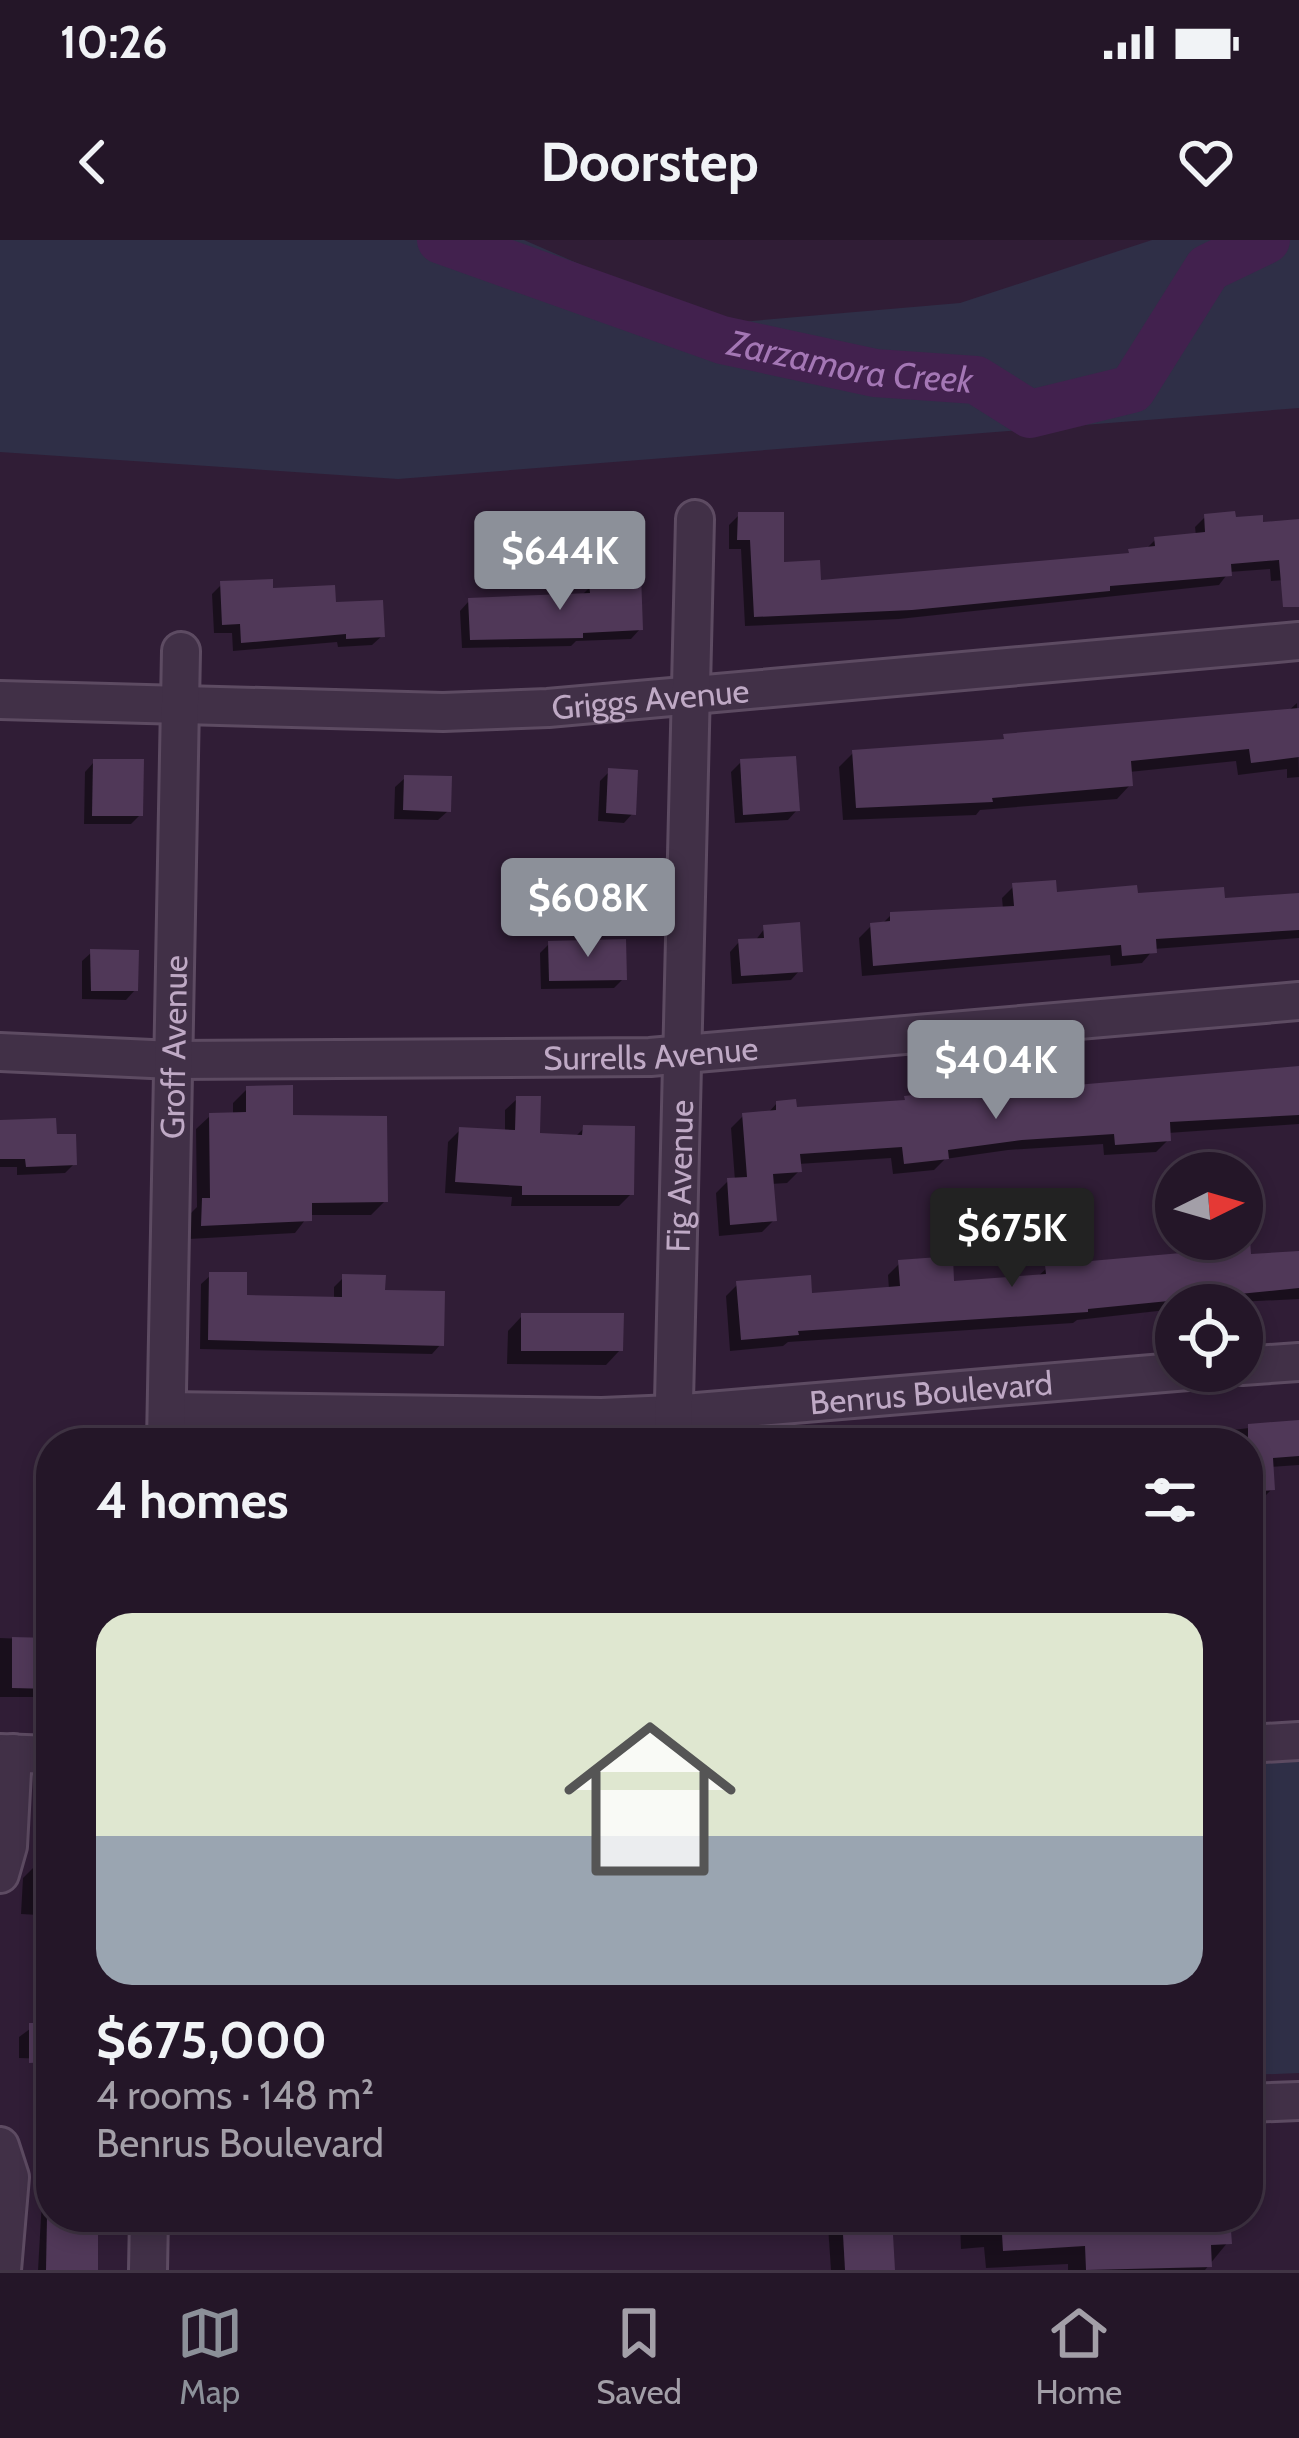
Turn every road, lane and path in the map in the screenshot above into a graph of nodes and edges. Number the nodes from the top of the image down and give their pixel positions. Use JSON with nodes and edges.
{"nodes":[{"id":1,"x":694,"y":519,"type":"dead end"},
{"id":2,"x":1299,"y":641,"type":"edge"},
{"id":3,"x":181,"y":651,"type":"dead end"},
{"id":4,"x":690,"y":693,"type":"junction"},
{"id":5,"x":0,"y":700,"type":"edge"},
{"id":6,"x":181,"y":704,"type":"junction"},
{"id":7,"x":1299,"y":1001,"type":"edge"},
{"id":8,"x":0,"y":1052,"type":"edge"},
{"id":9,"x":681,"y":1053,"type":"junction"},
{"id":10,"x":173,"y":1060,"type":"junction"},
{"id":11,"x":1299,"y":1362,"type":"edge"},
{"id":12,"x":1263,"y":1365,"type":"edge"},
{"id":13,"x":1155,"y":1375,"type":"edge"},
{"id":14,"x":167,"y":1427,"type":"edge"},
{"id":15,"x":667,"y":1428,"type":"edge"},
{"id":16,"x":673,"y":1428,"type":"edge"},
{"id":17,"x":682,"y":1428,"type":"edge"},
{"id":18,"x":1299,"y":1742,"type":"edge"},
{"id":19,"x":1263,"y":1743,"type":"edge"},
{"id":20,"x":6,"y":1753,"type":"edge"},
{"id":21,"x":36,"y":1754,"type":"edge"},
{"id":22,"x":0,"y":1874,"type":"edge"},
{"id":23,"x":1299,"y":2101,"type":"edge"},
{"id":24,"x":1263,"y":2102,"type":"edge"},
{"id":25,"x":0,"y":2146,"type":"edge"},
{"id":26,"x":149,"y":2232,"type":"edge"},
{"id":27,"x":2,"y":2270,"type":"edge"},
{"id":28,"x":148,"y":2270,"type":"edge"}],
"edges":[{"from":1,"to":4,"type":"street","name":"Fig Avenue"},
{"from":2,"to":4,"type":"street","name":"Griggs Avenue"},
{"from":3,"to":6,"type":"street","name":"Groff Avenue"},
{"from":4,"to":6,"type":"street","name":"Griggs Avenue"},
{"from":4,"to":9,"type":"street","name":"Fig Avenue"},
{"from":5,"to":6,"type":"street","name":"Griggs Avenue"},
{"from":6,"to":10,"type":"street","name":"Groff Avenue"},
{"from":7,"to":9,"type":"street","name":"Surrells Avenue"},
{"from":8,"to":10,"type":"street","name":"Surrells Avenue"},
{"from":9,"to":10,"type":"street","name":"Surrells Avenue"},
{"from":9,"to":16,"type":"street","name":"Fig Avenue"},
{"from":10,"to":14,"type":"street","name":"Groff Avenue"},
{"from":11,"to":12,"type":"street"},
{"from":13,"to":17,"type":"street","name":"Benrus Boulevard"},
{"from":14,"to":15,"type":"street","name":"Benrus Boulevard"},
{"from":18,"to":19,"type":"street"},
{"from":20,"to":21,"type":"street"},
{"from":20,"to":22,"type":"street"},
{"from":23,"to":24,"type":"street"},
{"from":25,"to":27,"type":"street"},
{"from":26,"to":28,"type":"street"}]}
